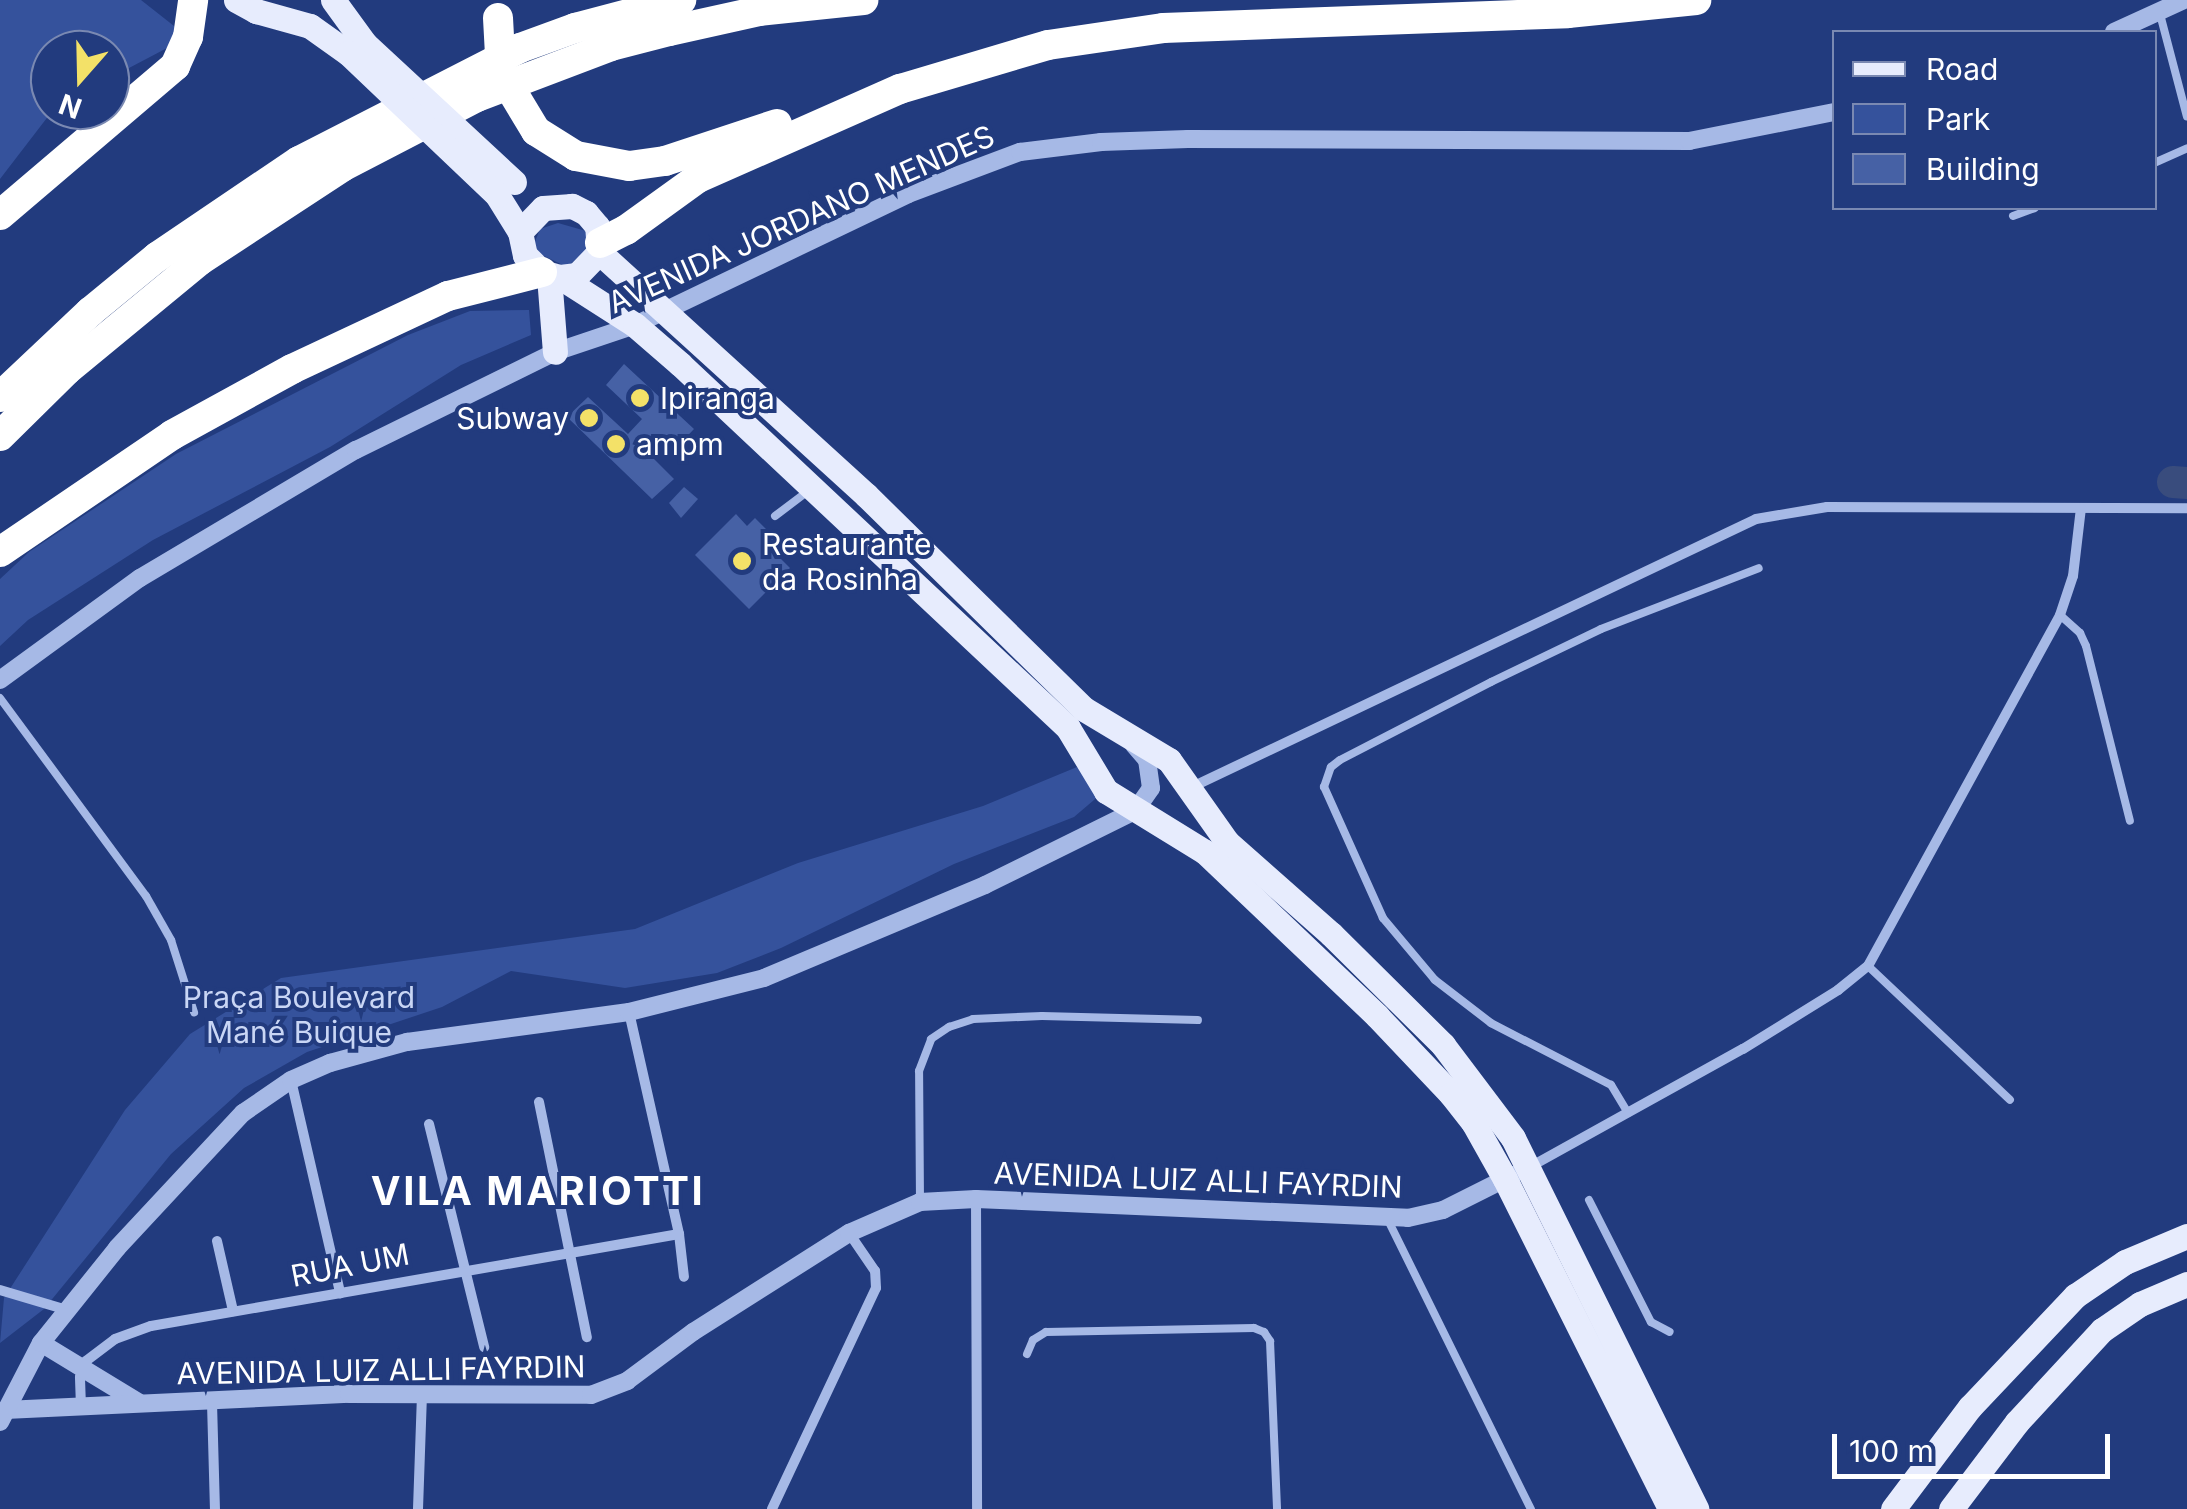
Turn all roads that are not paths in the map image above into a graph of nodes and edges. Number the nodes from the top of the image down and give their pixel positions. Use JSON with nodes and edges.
{"nodes":[{"id":1,"x":193,"y":0,"type":"edge"},
{"id":2,"x":236,"y":0,"type":"edge"},
{"id":3,"x":305,"y":0,"type":"edge"},
{"id":4,"x":333,"y":0,"type":"edge"},
{"id":5,"x":681,"y":0,"type":"edge"},
{"id":6,"x":863,"y":0,"type":"edge"},
{"id":7,"x":1696,"y":0,"type":"edge"},
{"id":8,"x":2184,"y":0,"type":"edge"},
{"id":9,"x":501,"y":9,"type":"edge"},
{"id":10,"x":2160,"y":14,"type":"junction"},
{"id":11,"x":279,"y":18,"type":"junction"},
{"id":12,"x":2119,"y":30,"type":"edge"},
{"id":13,"x":356,"y":48,"type":"junction"},
{"id":14,"x":900,"y":89,"type":"junction"},
{"id":15,"x":1832,"y":112,"type":"edge"},
{"id":16,"x":2187,"y":117,"type":"edge"},
{"id":17,"x":2187,"y":148,"type":"edge"},
{"id":18,"x":2157,"y":161,"type":"edge"},
{"id":19,"x":506,"y":188,"type":"junction"},
{"id":20,"x":555,"y":206,"type":"junction"},
{"id":21,"x":2029,"y":210,"type":"edge"},
{"id":22,"x":0,"y":215,"type":"edge"},
{"id":23,"x":2012,"y":216,"type":"dead end"},
{"id":24,"x":520,"y":232,"type":"junction"},
{"id":25,"x":600,"y":248,"type":"junction"},
{"id":26,"x":550,"y":275,"type":"junction"},
{"id":27,"x":662,"y":313,"type":"junction"},
{"id":28,"x":635,"y":325,"type":"junction"},
{"id":29,"x":555,"y":352,"type":"junction"},
{"id":30,"x":0,"y":397,"type":"edge"},
{"id":31,"x":0,"y":436,"type":"edge"},
{"id":32,"x":814,"y":487,"type":"junction"},
{"id":33,"x":2081,"y":508,"type":"junction"},
{"id":34,"x":2187,"y":508,"type":"edge"},
{"id":35,"x":775,"y":516,"type":"dead end"},
{"id":36,"x":0,"y":552,"type":"edge"},
{"id":37,"x":1759,"y":568,"type":"dead end"},
{"id":38,"x":2060,"y":615,"type":"junction"},
{"id":39,"x":0,"y":680,"type":"edge"},
{"id":40,"x":0,"y":698,"type":"edge"},
{"id":41,"x":1125,"y":732,"type":"junction"},
{"id":42,"x":1191,"y":788,"type":"junction"},
{"id":43,"x":1135,"y":811,"type":"junction"},
{"id":44,"x":2130,"y":821,"type":"dead end"},
{"id":45,"x":1868,"y":966,"type":"junction"},
{"id":46,"x":194,"y":1012,"type":"dead end"},
{"id":47,"x":628,"y":1012,"type":"junction"},
{"id":48,"x":1198,"y":1020,"type":"dead end"},
{"id":49,"x":291,"y":1080,"type":"junction"},
{"id":50,"x":2010,"y":1100,"type":"dead end"},
{"id":51,"x":539,"y":1102,"type":"dead end"},
{"id":52,"x":1628,"y":1113,"type":"junction"},
{"id":53,"x":429,"y":1124,"type":"dead end"},
{"id":54,"x":1516,"y":1174,"type":"junction"},
{"id":55,"x":976,"y":1198,"type":"junction"},
{"id":56,"x":1589,"y":1200,"type":"dead end"},
{"id":57,"x":920,"y":1202,"type":"junction"},
{"id":58,"x":1386,"y":1218,"type":"junction"},
{"id":59,"x":849,"y":1233,"type":"junction"},
{"id":60,"x":679,"y":1234,"type":"junction"},
{"id":61,"x":2187,"y":1236,"type":"edge"},
{"id":62,"x":218,"y":1240,"type":"dead end"},
{"id":63,"x":568,"y":1253,"type":"junction"},
{"id":64,"x":464,"y":1268,"type":"junction"},
{"id":65,"x":684,"y":1277,"type":"dead end"},
{"id":66,"x":2187,"y":1284,"type":"edge"},
{"id":67,"x":0,"y":1290,"type":"edge"},
{"id":68,"x":340,"y":1293,"type":"junction"},
{"id":69,"x":66,"y":1310,"type":"junction"},
{"id":70,"x":233,"y":1311,"type":"junction"},
{"id":71,"x":1670,"y":1332,"type":"dead end"},
{"id":72,"x":587,"y":1337,"type":"dead end"},
{"id":73,"x":41,"y":1344,"type":"junction"},
{"id":74,"x":484,"y":1347,"type":"dead end"},
{"id":75,"x":1027,"y":1354,"type":"dead end"},
{"id":76,"x":82,"y":1368,"type":"junction"},
{"id":77,"x":422,"y":1393,"type":"junction"},
{"id":78,"x":138,"y":1402,"type":"junction"},
{"id":79,"x":212,"y":1403,"type":"junction"},
{"id":80,"x":81,"y":1407,"type":"junction"},
{"id":81,"x":3,"y":1416,"type":"edge"},
{"id":82,"x":214,"y":1509,"type":"edge"},
{"id":83,"x":418,"y":1509,"type":"edge"},
{"id":84,"x":772,"y":1509,"type":"edge"},
{"id":85,"x":977,"y":1509,"type":"edge"},
{"id":86,"x":1277,"y":1509,"type":"edge"},
{"id":87,"x":1532,"y":1509,"type":"edge"},
{"id":88,"x":1670,"y":1509,"type":"edge"},
{"id":89,"x":1696,"y":1509,"type":"edge"},
{"id":90,"x":1893,"y":1509,"type":"edge"},
{"id":91,"x":1951,"y":1509,"type":"edge"}],
"edges":[{"from":1,"to":22,"type":"highway"},
{"from":2,"to":11,"type":"main road"},
{"from":3,"to":11,"type":"main road"},
{"from":4,"to":13,"type":"main road"},
{"from":5,"to":30,"type":"highway"},
{"from":6,"to":31,"type":"highway"},
{"from":7,"to":14,"type":"highway"},
{"from":8,"to":10,"type":"street"},
{"from":9,"to":14,"type":"highway","bridge":true},
{"from":10,"to":12,"type":"street"},
{"from":10,"to":16,"type":"lane"},
{"from":11,"to":13,"type":"main road"},
{"from":13,"to":19,"type":"main road","bridge":true},
{"from":14,"to":25,"type":"highway"},
{"from":15,"to":27,"type":"street","name":"AVENIDA JORDANO MENDES"},
{"from":17,"to":18,"type":"lane"},
{"from":19,"to":20,"type":"main road"},
{"from":19,"to":24,"type":"main road"},
{"from":20,"to":24,"type":"main road"},
{"from":20,"to":25,"type":"main road"},
{"from":21,"to":23,"type":"lane"},
{"from":24,"to":26,"type":"main road"},
{"from":25,"to":26,"type":"main road"},
{"from":25,"to":27,"type":"main road"},
{"from":26,"to":28,"type":"main road"},
{"from":26,"to":29,"type":"main road"},
{"from":26,"to":36,"type":"highway"},
{"from":27,"to":28,"type":"street","name":"AVENIDA JORDANO MENDES"},
{"from":27,"to":41,"type":"main road"},
{"from":28,"to":29,"type":"street","name":"AVENIDA JORDANO MENDES"},
{"from":28,"to":32,"type":"main road"},
{"from":29,"to":39,"type":"street","name":"AVENIDA JORDANO MENDES"},
{"from":32,"to":35,"type":"lane"},
{"from":32,"to":43,"type":"main road"},
{"from":33,"to":34,"type":"street"},
{"from":33,"to":38,"type":"street","name":"AVENIDA LUIZ ALLI FAYRDIN"},
{"from":33,"to":42,"type":"street"},
{"from":37,"to":52,"type":"lane"},
{"from":38,"to":44,"type":"lane"},
{"from":38,"to":45,"type":"street","name":"AVENIDA LUIZ ALLI FAYRDIN"},
{"from":40,"to":46,"type":"lane"},
{"from":41,"to":42,"type":"main road"},
{"from":41,"to":43,"type":"street"},
{"from":42,"to":54,"type":"main road"},
{"from":43,"to":47,"type":"street"},
{"from":43,"to":54,"type":"main road"},
{"from":45,"to":50,"type":"lane"},
{"from":45,"to":52,"type":"street","name":"AVENIDA LUIZ ALLI FAYRDIN"},
{"from":47,"to":49,"type":"street"},
{"from":47,"to":60,"type":"street"},
{"from":48,"to":57,"type":"lane"},
{"from":49,"to":68,"type":"street"},
{"from":49,"to":69,"type":"street"},
{"from":51,"to":63,"type":"street"},
{"from":52,"to":54,"type":"street","name":"AVENIDA LUIZ ALLI FAYRDIN"},
{"from":53,"to":64,"type":"street"},
{"from":54,"to":58,"type":"street","name":"AVENIDA LUIZ ALLI FAYRDIN"},
{"from":54,"to":88,"type":"main road"},
{"from":54,"to":89,"type":"main road"},
{"from":55,"to":57,"type":"street","name":"AVENIDA LUIZ ALLI FAYRDIN"},
{"from":55,"to":58,"type":"street","name":"AVENIDA LUIZ ALLI FAYRDIN"},
{"from":55,"to":85,"type":"street"},
{"from":56,"to":71,"type":"lane"},
{"from":57,"to":59,"type":"street","name":"AVENIDA LUIZ ALLI FAYRDIN"},
{"from":58,"to":87,"type":"lane"},
{"from":59,"to":77,"type":"street","name":"AVENIDA LUIZ ALLI FAYRDIN"},
{"from":59,"to":84,"type":"street"},
{"from":60,"to":63,"type":"street","name":"RUA UM"},
{"from":60,"to":65,"type":"street"},
{"from":61,"to":90,"type":"main road"},
{"from":62,"to":70,"type":"street"},
{"from":63,"to":64,"type":"street","name":"RUA UM"},
{"from":63,"to":72,"type":"street"},
{"from":64,"to":68,"type":"street","name":"RUA UM"},
{"from":64,"to":74,"type":"street"},
{"from":66,"to":91,"type":"main road"},
{"from":67,"to":69,"type":"street"},
{"from":68,"to":70,"type":"street","name":"RUA UM"},
{"from":69,"to":73,"type":"street"},
{"from":70,"to":76,"type":"street","name":"RUA UM"},
{"from":73,"to":76,"type":"street","name":"AVENIDA LUIZ ALLI FAYRDIN"},
{"from":73,"to":81,"type":"street"},
{"from":75,"to":86,"type":"lane"},
{"from":76,"to":78,"type":"street","name":"AVENIDA LUIZ ALLI FAYRDIN"},
{"from":76,"to":80,"type":"street"},
{"from":77,"to":79,"type":"street","name":"AVENIDA LUIZ ALLI FAYRDIN"},
{"from":77,"to":83,"type":"street"},
{"from":78,"to":79,"type":"street","name":"AVENIDA LUIZ ALLI FAYRDIN"},
{"from":78,"to":80,"type":"street","name":"AVENIDA LUIZ ALLI FAYRDIN"},
{"from":79,"to":82,"type":"street"},
{"from":80,"to":81,"type":"street","name":"AVENIDA LUIZ ALLI FAYRDIN"}]}
